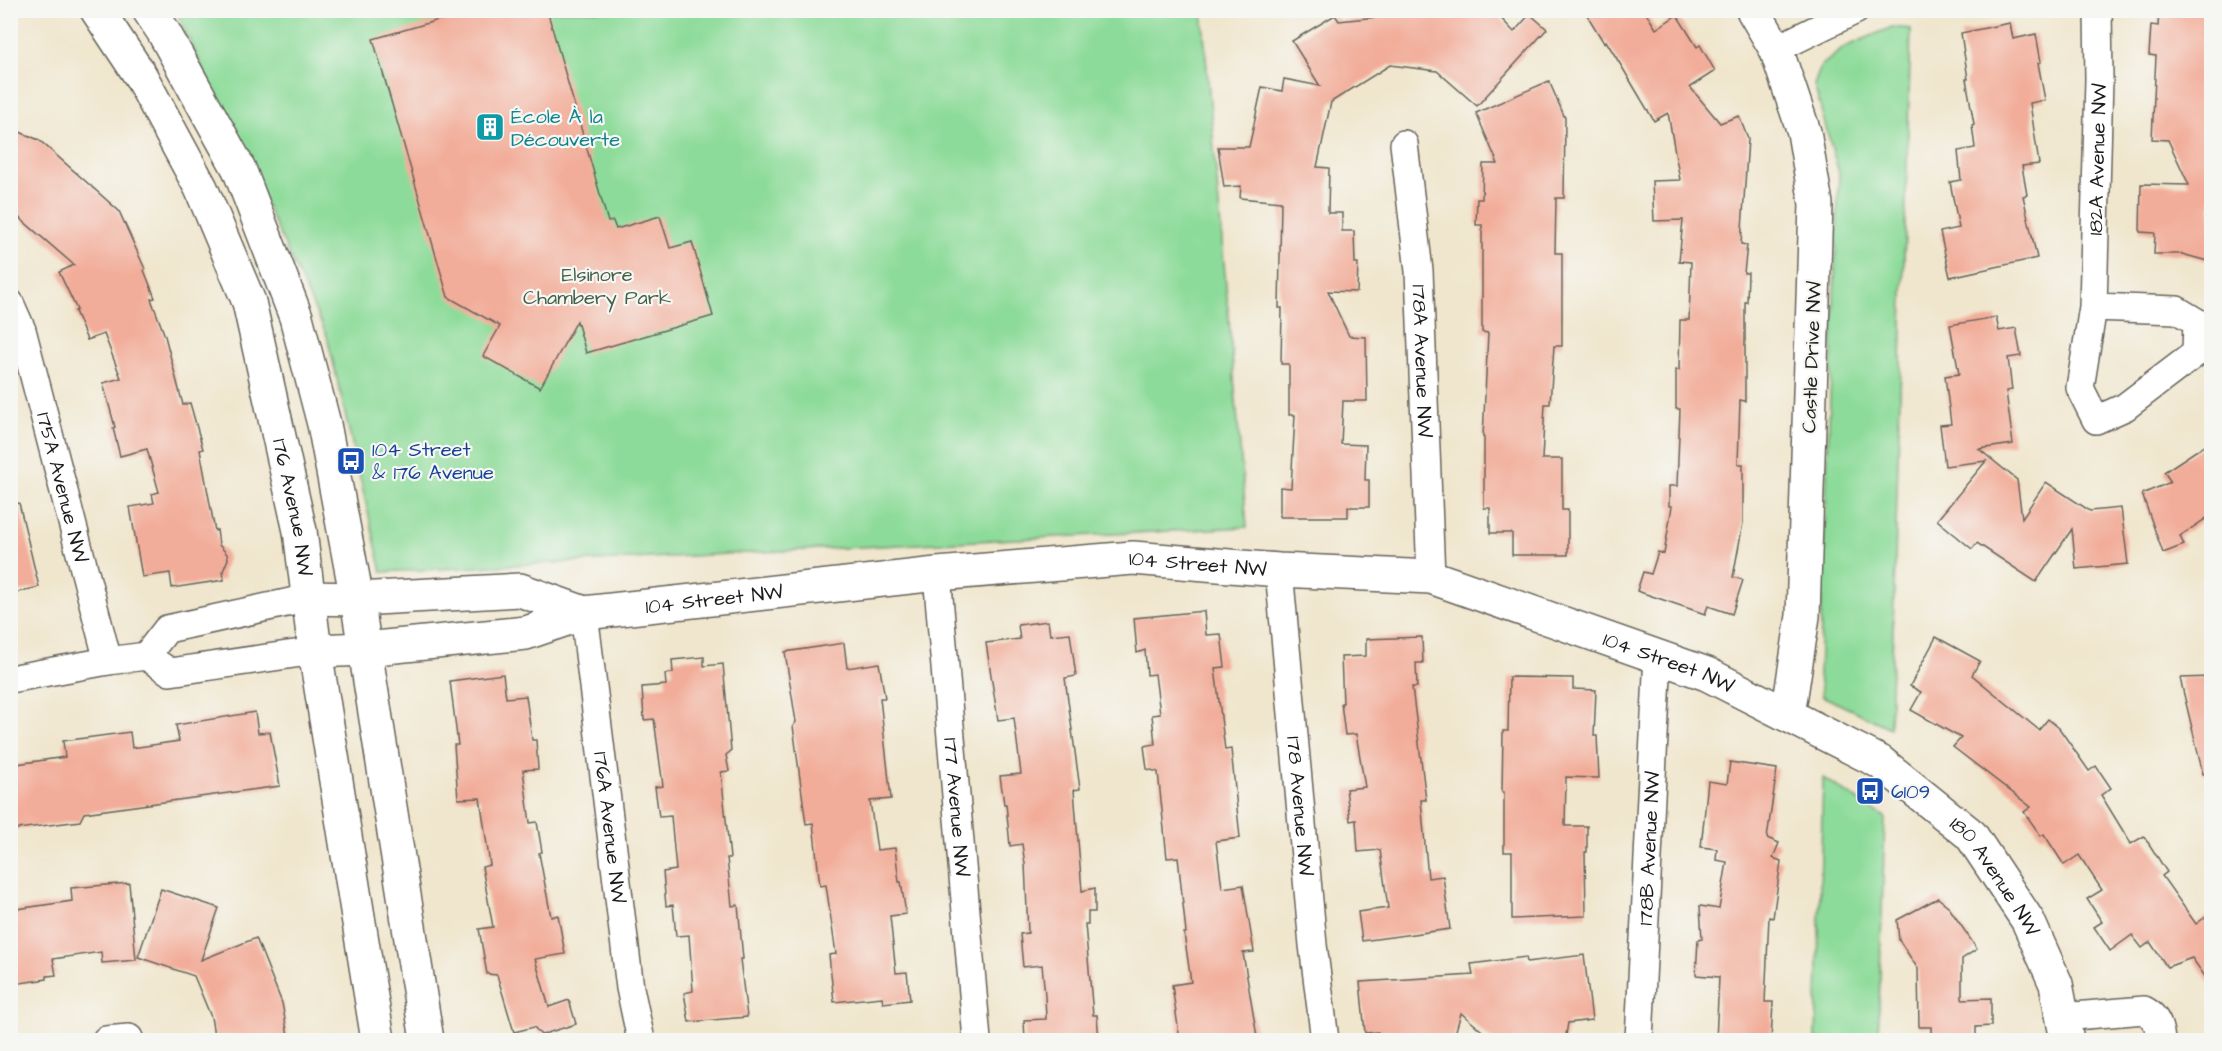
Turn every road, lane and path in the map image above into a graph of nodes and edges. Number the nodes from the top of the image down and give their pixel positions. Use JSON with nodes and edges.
{"nodes":[{"id":1,"x":96,"y":10,"type":"edge"},
{"id":2,"x":149,"y":10,"type":"edge"},
{"id":3,"x":1753,"y":10,"type":"edge"},
{"id":4,"x":1856,"y":10,"type":"edge"},
{"id":5,"x":2098,"y":10,"type":"edge"},
{"id":6,"x":1776,"y":49,"type":"junction"},
{"id":7,"x":1404,"y":144,"type":"dead end"},
{"id":8,"x":2093,"y":307,"type":"junction"},
{"id":9,"x":12,"y":311,"type":"edge"},
{"id":10,"x":1279,"y":570,"type":"junction"},
{"id":11,"x":937,"y":574,"type":"junction"},
{"id":12,"x":1431,"y":577,"type":"junction"},
{"id":13,"x":309,"y":598,"type":"junction"},
{"id":14,"x":357,"y":599,"type":"junction"},
{"id":15,"x":584,"y":613,"type":"junction"},
{"id":16,"x":365,"y":648,"type":"junction"},
{"id":17,"x":315,"y":651,"type":"junction"},
{"id":18,"x":1658,"y":655,"type":"junction"},
{"id":19,"x":146,"y":656,"type":"junction"},
{"id":20,"x":108,"y":661,"type":"junction"},
{"id":21,"x":10,"y":679,"type":"edge"},
{"id":22,"x":1788,"y":715,"type":"junction"},
{"id":23,"x":2065,"y":1029,"type":"edge"},
{"id":24,"x":378,"y":1041,"type":"edge"},
{"id":25,"x":427,"y":1041,"type":"edge"},
{"id":26,"x":641,"y":1041,"type":"edge"},
{"id":27,"x":977,"y":1041,"type":"edge"},
{"id":28,"x":1325,"y":1041,"type":"edge"},
{"id":29,"x":1639,"y":1041,"type":"edge"},
{"id":30,"x":2161,"y":1041,"type":"edge"}],
"edges":[{"from":1,"to":13,"type":"street","name":"176 Avenue NW"},
{"from":2,"to":14,"type":"street"},
{"from":3,"to":6,"type":"street","name":"Castle Drive NW"},
{"from":4,"to":6,"type":"street"},
{"from":5,"to":8,"type":"street","name":"182A Avenue NW"},
{"from":6,"to":22,"type":"street","name":"Castle Drive NW"},
{"from":7,"to":12,"type":"street","name":"178A Avenue NW"},
{"from":8,"to":8,"type":"street","name":"182A Avenue NW"},
{"from":9,"to":20,"type":"street","name":"175A Avenue NW"},
{"from":10,"to":11,"type":"street","name":"104 Street NW"},
{"from":10,"to":12,"type":"street","name":"104 Street NW"},
{"from":10,"to":28,"type":"street","name":"178 Avenue NW"},
{"from":11,"to":15,"type":"street","name":"104 Street NW"},
{"from":11,"to":27,"type":"street","name":"177 Avenue NW"},
{"from":12,"to":18,"type":"street","name":"104 Street NW"},
{"from":13,"to":14,"type":"street","name":"104 Street NW"},
{"from":13,"to":17,"type":"street","name":"176 Avenue NW"},
{"from":13,"to":19,"type":"street","name":"104 Street NW"},
{"from":14,"to":15,"type":"street","name":"104 Street NW"},
{"from":14,"to":16,"type":"street"},
{"from":15,"to":16,"type":"street","name":"104 Street NW"},
{"from":15,"to":26,"type":"street","name":"176A Avenue NW"},
{"from":16,"to":17,"type":"street","name":"104 Street NW"},
{"from":16,"to":25,"type":"street"},
{"from":17,"to":19,"type":"street","name":"104 Street NW"},
{"from":17,"to":24,"type":"street","name":"176 Avenue NW"},
{"from":18,"to":22,"type":"street","name":"104 Street NW"},
{"from":18,"to":29,"type":"street","name":"178B Avenue NW"},
{"from":19,"to":20,"type":"street"},
{"from":20,"to":21,"type":"street"},
{"from":22,"to":23,"type":"street","name":"180 Avenue NW"},
{"from":23,"to":30,"type":"street","name":"180 Avenue NW"}]}
